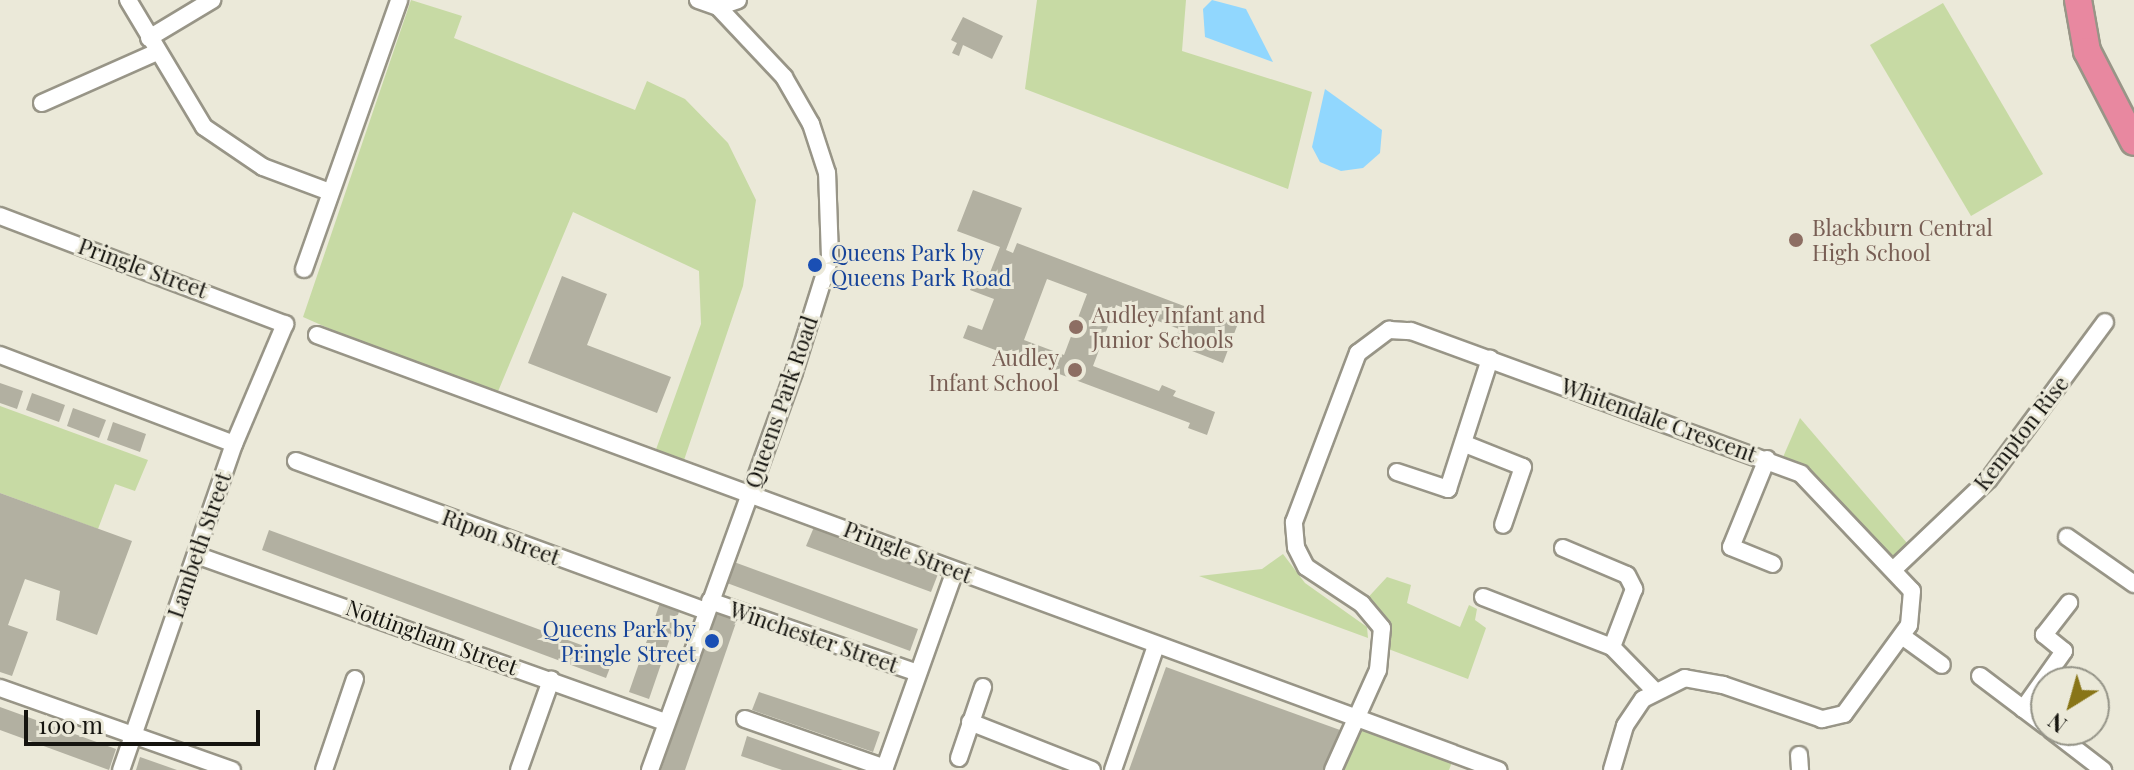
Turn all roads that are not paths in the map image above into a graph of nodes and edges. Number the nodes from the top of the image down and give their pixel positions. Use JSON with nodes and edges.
{"nodes":[{"id":1,"x":128,"y":0,"type":"edge"},
{"id":2,"x":212,"y":0,"type":"edge"},
{"id":3,"x":399,"y":0,"type":"edge"},
{"id":4,"x":698,"y":0,"type":"edge"},
{"id":5,"x":738,"y":0,"type":"edge"},
{"id":6,"x":2078,"y":0,"type":"edge"},
{"id":7,"x":718,"y":7,"type":"junction"},
{"id":8,"x":152,"y":46,"type":"junction"},
{"id":9,"x":42,"y":103,"type":"dead end"},
{"id":10,"x":2134,"y":142,"type":"edge"},
{"id":11,"x":330,"y":192,"type":"junction"},
{"id":12,"x":0,"y":216,"type":"edge"},
{"id":13,"x":304,"y":269,"type":"dead end"},
{"id":14,"x":2105,"y":322,"type":"dead end"},
{"id":15,"x":285,"y":324,"type":"joint"},
{"id":16,"x":317,"y":335,"type":"dead end"},
{"id":17,"x":0,"y":355,"type":"edge"},
{"id":18,"x":1490,"y":359,"type":"junction"},
{"id":19,"x":234,"y":444,"type":"junction"},
{"id":20,"x":1465,"y":444,"type":"junction"},
{"id":21,"x":1767,"y":459,"type":"junction"},
{"id":22,"x":296,"y":461,"type":"dead end"},
{"id":23,"x":1397,"y":472,"type":"dead end"},
{"id":24,"x":750,"y":492,"type":"junction"},
{"id":25,"x":1503,"y":525,"type":"dead end"},
{"id":26,"x":2067,"y":537,"type":"dead end"},
{"id":27,"x":1563,"y":548,"type":"dead end"},
{"id":28,"x":196,"y":555,"type":"junction"},
{"id":29,"x":1773,"y":564,"type":"dead end"},
{"id":30,"x":1893,"y":570,"type":"junction"},
{"id":31,"x":955,"y":571,"type":"junction"},
{"id":32,"x":2134,"y":584,"type":"edge"},
{"id":33,"x":1483,"y":597,"type":"dead end"},
{"id":34,"x":2069,"y":603,"type":"dead end"},
{"id":35,"x":708,"y":606,"type":"junction"},
{"id":36,"x":1902,"y":636,"type":"junction"},
{"id":37,"x":1156,"y":646,"type":"junction"},
{"id":38,"x":1612,"y":647,"type":"junction"},
{"id":39,"x":1942,"y":665,"type":"dead end"},
{"id":40,"x":918,"y":673,"type":"junction"},
{"id":41,"x":1980,"y":676,"type":"dead end"},
{"id":42,"x":355,"y":679,"type":"dead end"},
{"id":43,"x":551,"y":680,"type":"junction"},
{"id":44,"x":983,"y":687,"type":"dead end"},
{"id":45,"x":0,"y":688,"type":"edge"},
{"id":46,"x":1655,"y":691,"type":"junction"},
{"id":47,"x":2023,"y":709,"type":"junction"},
{"id":48,"x":2030,"y":714,"type":"edge"},
{"id":49,"x":745,"y":719,"type":"dead end"},
{"id":50,"x":1354,"y":719,"type":"junction"},
{"id":51,"x":666,"y":722,"type":"junction"},
{"id":52,"x":970,"y":722,"type":"junction"},
{"id":53,"x":133,"y":736,"type":"junction"},
{"id":54,"x":2072,"y":746,"type":"edge"},
{"id":55,"x":959,"y":758,"type":"dead end"},
{"id":56,"x":885,"y":769,"type":"edge"},
{"id":57,"x":121,"y":770,"type":"edge"},
{"id":58,"x":232,"y":770,"type":"edge"},
{"id":59,"x":324,"y":770,"type":"edge"},
{"id":60,"x":519,"y":770,"type":"edge"},
{"id":61,"x":650,"y":770,"type":"edge"},
{"id":62,"x":1092,"y":770,"type":"edge"},
{"id":63,"x":1113,"y":770,"type":"edge"},
{"id":64,"x":1333,"y":770,"type":"edge"},
{"id":65,"x":1498,"y":770,"type":"edge"},
{"id":66,"x":1612,"y":770,"type":"edge"},
{"id":67,"x":2103,"y":770,"type":"edge"}],
"edges":[{"from":1,"to":8,"type":"street"},
{"from":2,"to":8,"type":"street"},
{"from":3,"to":11,"type":"street"},
{"from":4,"to":7,"type":"street"},
{"from":5,"to":7,"type":"street"},
{"from":6,"to":10,"type":"highway"},
{"from":7,"to":24,"type":"street","name":"Queens Park Road"},
{"from":8,"to":9,"type":"street"},
{"from":8,"to":11,"type":"street"},
{"from":11,"to":13,"type":"street"},
{"from":12,"to":15,"type":"street","name":"Pringle Street"},
{"from":14,"to":30,"type":"street","name":"Kempton Rise"},
{"from":15,"to":19,"type":"street","name":"Lambeth Street"},
{"from":16,"to":24,"type":"street","name":"Pringle Street"},
{"from":17,"to":19,"type":"street"},
{"from":18,"to":20,"type":"street"},
{"from":18,"to":21,"type":"street","name":"Whitendale Crescent"},
{"from":18,"to":50,"type":"street","name":"Whitendale Crescent"},
{"from":19,"to":28,"type":"street","name":"Lambeth Street"},
{"from":20,"to":23,"type":"street"},
{"from":20,"to":25,"type":"street"},
{"from":21,"to":29,"type":"street"},
{"from":21,"to":30,"type":"street","name":"Whitendale Crescent"},
{"from":22,"to":35,"type":"street","name":"Ripon Street"},
{"from":24,"to":31,"type":"street","name":"Pringle Street"},
{"from":24,"to":35,"type":"street","name":"Queens Park Road"},
{"from":26,"to":32,"type":"street"},
{"from":27,"to":38,"type":"street"},
{"from":28,"to":43,"type":"street","name":"Nottingham Street"},
{"from":28,"to":53,"type":"street","name":"Lambeth Street"},
{"from":30,"to":36,"type":"street","name":"Whitendale Crescent"},
{"from":31,"to":37,"type":"street","name":"Pringle Street"},
{"from":31,"to":40,"type":"street"},
{"from":33,"to":38,"type":"street"},
{"from":34,"to":47,"type":"street"},
{"from":35,"to":40,"type":"street","name":"Winchester Street"},
{"from":35,"to":51,"type":"street","name":"Queens Park Road"},
{"from":36,"to":39,"type":"street"},
{"from":36,"to":46,"type":"street","name":"Whitendale Crescent"},
{"from":37,"to":50,"type":"street","name":"Pringle Street"},
{"from":37,"to":63,"type":"street"},
{"from":38,"to":46,"type":"street"},
{"from":40,"to":56,"type":"street"},
{"from":41,"to":47,"type":"street"},
{"from":42,"to":59,"type":"street"},
{"from":43,"to":51,"type":"street","name":"Nottingham Street"},
{"from":43,"to":60,"type":"street"},
{"from":44,"to":52,"type":"street"},
{"from":45,"to":53,"type":"street"},
{"from":46,"to":66,"type":"street"},
{"from":47,"to":48,"type":"street"},
{"from":49,"to":56,"type":"street"},
{"from":50,"to":64,"type":"street"},
{"from":50,"to":65,"type":"street","name":"Pringle Street"},
{"from":51,"to":61,"type":"street","name":"Queens Park Road"},
{"from":52,"to":55,"type":"street"},
{"from":52,"to":62,"type":"street"},
{"from":53,"to":57,"type":"street","name":"Lambeth Street"},
{"from":53,"to":58,"type":"street"},
{"from":54,"to":67,"type":"street"}]}
